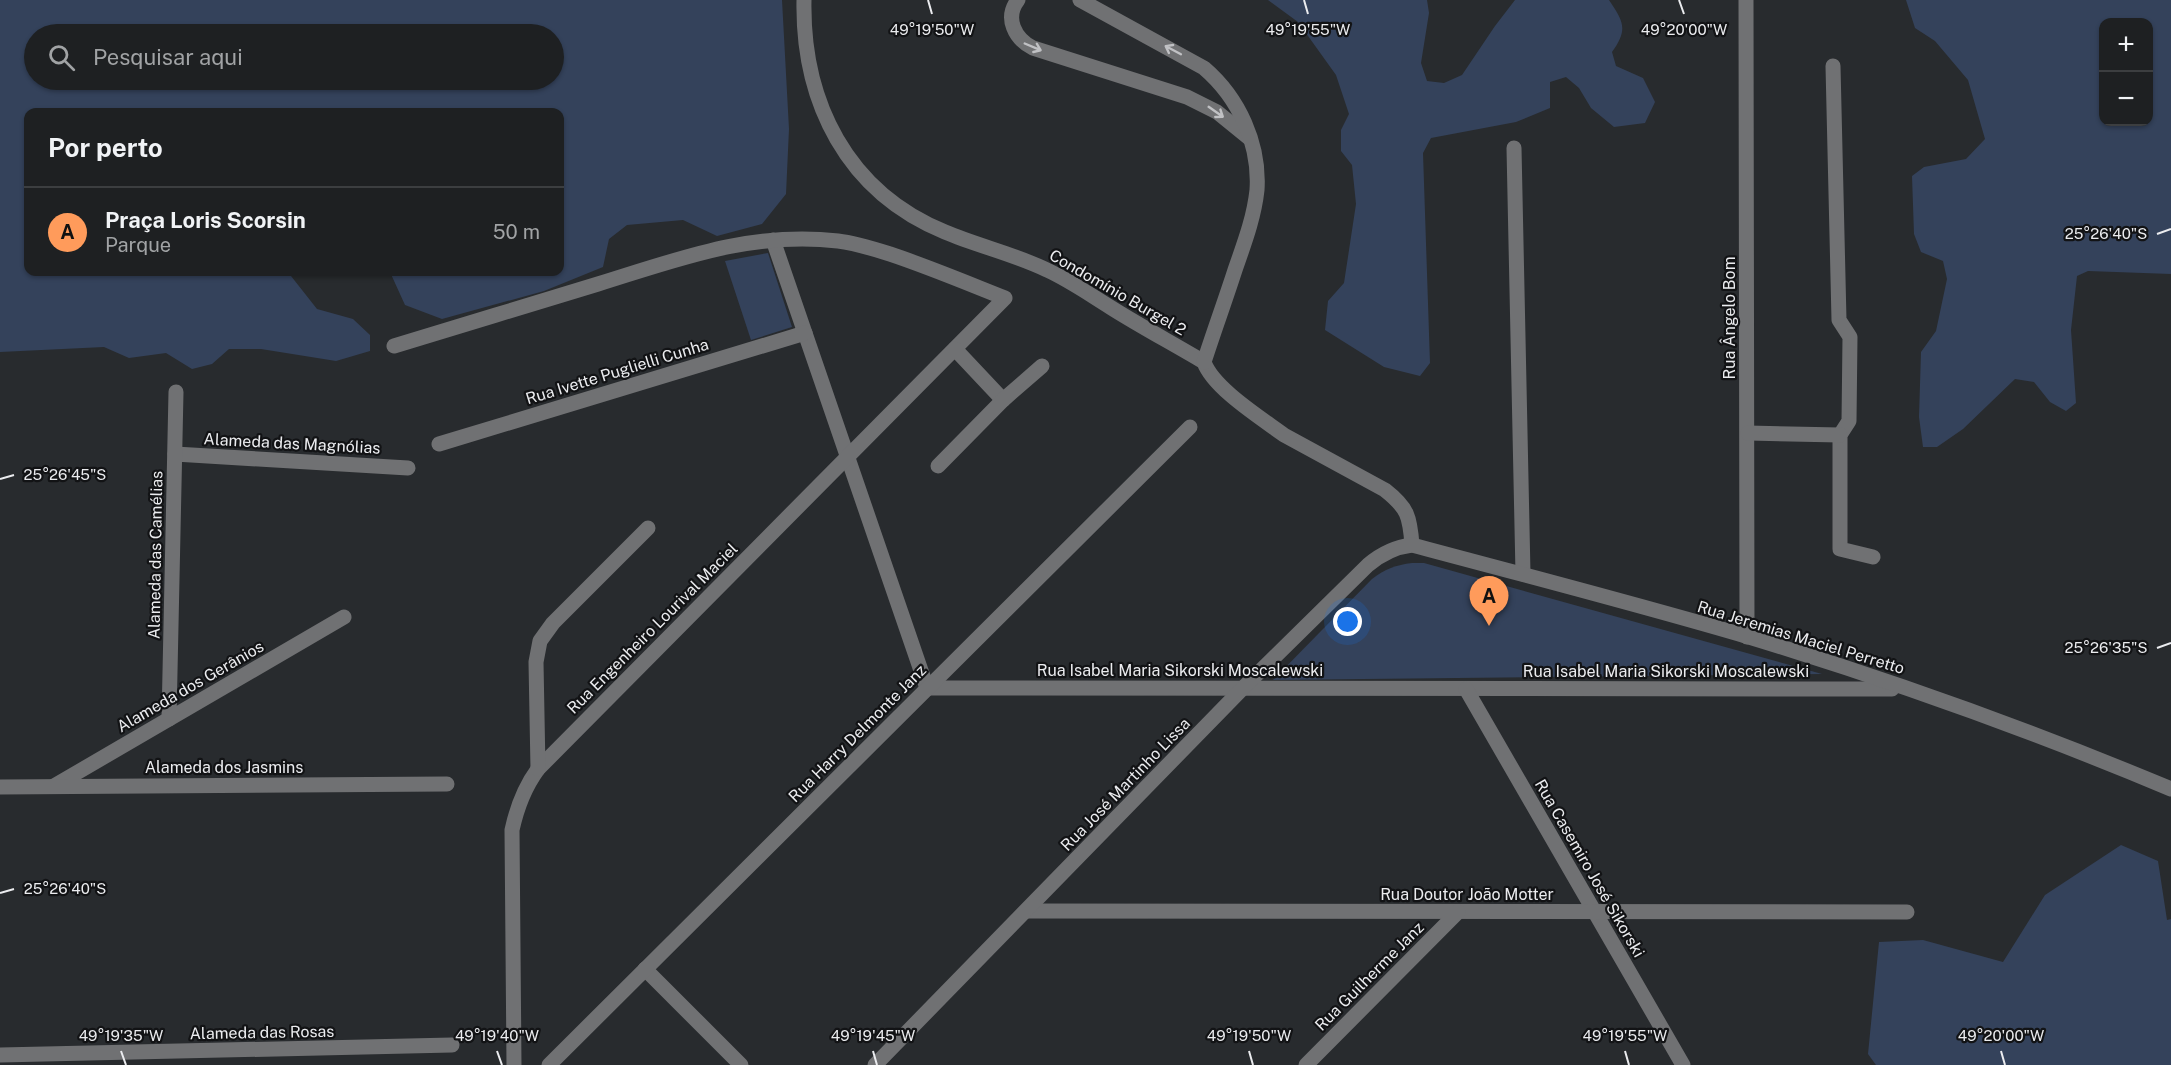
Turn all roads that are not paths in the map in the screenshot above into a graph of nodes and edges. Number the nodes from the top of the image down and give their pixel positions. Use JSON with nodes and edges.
{"nodes":[{"id":1,"x":804,"y":0,"type":"edge"},
{"id":2,"x":1018,"y":0,"type":"edge"},
{"id":3,"x":1080,"y":0,"type":"edge"},
{"id":4,"x":1746,"y":0,"type":"edge"},
{"id":5,"x":1833,"y":66,"type":"dead end"},
{"id":6,"x":1249,"y":138,"type":"junction"},
{"id":7,"x":1514,"y":148,"type":"dead end"},
{"id":8,"x":773,"y":240,"type":"junction"},
{"id":9,"x":805,"y":333,"type":"junction"},
{"id":10,"x":394,"y":346,"type":"dead end"},
{"id":11,"x":955,"y":349,"type":"junction"},
{"id":12,"x":1204,"y":362,"type":"junction"},
{"id":13,"x":1042,"y":366,"type":"dead end"},
{"id":14,"x":176,"y":392,"type":"dead end"},
{"id":15,"x":1004,"y":400,"type":"junction"},
{"id":16,"x":1190,"y":427,"type":"dead end"},
{"id":17,"x":1748,"y":434,"type":"junction"},
{"id":18,"x":1840,"y":435,"type":"junction"},
{"id":19,"x":439,"y":444,"type":"dead end"},
{"id":20,"x":175,"y":454,"type":"junction"},
{"id":21,"x":848,"y":456,"type":"junction"},
{"id":22,"x":938,"y":465,"type":"dead end"},
{"id":23,"x":408,"y":468,"type":"dead end"},
{"id":24,"x":648,"y":528,"type":"dead end"},
{"id":25,"x":1412,"y":545,"type":"junction"},
{"id":26,"x":1873,"y":557,"type":"dead end"},
{"id":27,"x":1523,"y":574,"type":"junction"},
{"id":28,"x":344,"y":617,"type":"dead end"},
{"id":29,"x":1747,"y":637,"type":"junction"},
{"id":30,"x":927,"y":688,"type":"junction"},
{"id":31,"x":1243,"y":688,"type":"junction"},
{"id":32,"x":1466,"y":689,"type":"junction"},
{"id":33,"x":1907,"y":689,"type":"junction"},
{"id":34,"x":170,"y":719,"type":"junction"},
{"id":35,"x":538,"y":769,"type":"junction"},
{"id":36,"x":447,"y":784,"type":"dead end"},
{"id":37,"x":54,"y":786,"type":"junction"},
{"id":38,"x":0,"y":787,"type":"edge"},
{"id":39,"x":2171,"y":789,"type":"edge"},
{"id":40,"x":1027,"y":911,"type":"junction"},
{"id":41,"x":1594,"y":911,"type":"junction"},
{"id":42,"x":1458,"y":912,"type":"junction"},
{"id":43,"x":1907,"y":912,"type":"dead end"},
{"id":44,"x":645,"y":969,"type":"junction"},
{"id":45,"x":452,"y":1046,"type":"dead end"},
{"id":46,"x":0,"y":1055,"type":"edge"},
{"id":47,"x":514,"y":1065,"type":"edge"},
{"id":48,"x":549,"y":1065,"type":"edge"},
{"id":49,"x":741,"y":1065,"type":"edge"},
{"id":50,"x":875,"y":1065,"type":"edge"},
{"id":51,"x":1306,"y":1065,"type":"edge"},
{"id":52,"x":1683,"y":1065,"type":"edge"}],
"edges":[{"from":1,"to":12,"type":"street","name":"Condomínio Burgel 2"},
{"from":2,"to":6,"type":"street","one_way":true},
{"from":6,"to":3,"type":"street","one_way":true},
{"from":4,"to":17,"type":"street","name":"Rua Ângelo Bom"},
{"from":5,"to":18,"type":"street"},
{"from":6,"to":12,"type":"street"},
{"from":7,"to":27,"type":"street"},
{"from":8,"to":9,"type":"street"},
{"from":8,"to":10,"type":"street"},
{"from":8,"to":11,"type":"street","name":"Rua Engenheiro Lourival Maciel"},
{"from":9,"to":19,"type":"street","name":"Rua Ivette Puglielli Cunha"},
{"from":9,"to":21,"type":"street"},
{"from":11,"to":15,"type":"street"},
{"from":11,"to":21,"type":"street","name":"Rua Engenheiro Lourival Maciel"},
{"from":12,"to":25,"type":"street","name":"Condomínio Burgel 2"},
{"from":13,"to":15,"type":"street"},
{"from":14,"to":20,"type":"street","name":"Alameda das Camélias"},
{"from":15,"to":22,"type":"street"},
{"from":16,"to":30,"type":"street","name":"Rua Harry Delmonte Janz"},
{"from":17,"to":18,"type":"street"},
{"from":17,"to":29,"type":"street","name":"Rua Ângelo Bom"},
{"from":18,"to":26,"type":"street"},
{"from":20,"to":23,"type":"street","name":"Alameda das Magnólias"},
{"from":20,"to":34,"type":"street","name":"Alameda das Camélias"},
{"from":21,"to":30,"type":"street"},
{"from":21,"to":35,"type":"street","name":"Rua Engenheiro Lourival Maciel"},
{"from":24,"to":35,"type":"street"},
{"from":25,"to":27,"type":"street","name":"Rua Jeremias Maciel Perretto"},
{"from":25,"to":31,"type":"street","name":"Rua José Martinho Lissa"},
{"from":27,"to":29,"type":"street","name":"Rua Jeremias Maciel Perretto"},
{"from":28,"to":34,"type":"street","name":"Alameda dos Gerânios"},
{"from":29,"to":33,"type":"street","name":"Rua Jeremias Maciel Perretto"},
{"from":30,"to":31,"type":"street","name":"Rua Isabel Maria Sikorski Moscalewski"},
{"from":30,"to":44,"type":"street","name":"Rua Harry Delmonte Janz"},
{"from":31,"to":32,"type":"street","name":"Rua Isabel Maria Sikorski Moscalewski"},
{"from":31,"to":40,"type":"street","name":"Rua José Martinho Lissa"},
{"from":32,"to":33,"type":"street","name":"Rua Isabel Maria Sikorski Moscalewski"},
{"from":32,"to":41,"type":"street","name":"Rua Casemiro José Sikorski"},
{"from":33,"to":39,"type":"street","name":"Rua Jeremias Maciel Perretto"},
{"from":34,"to":37,"type":"street","name":"Alameda dos Gerânios"},
{"from":35,"to":47,"type":"street","name":"Rua Engenheiro Lourival Maciel"},
{"from":36,"to":37,"type":"street","name":"Alameda dos Jasmins"},
{"from":37,"to":38,"type":"street","name":"Alameda dos Jasmins"},
{"from":40,"to":42,"type":"street","name":"Rua Doutor João Motter"},
{"from":40,"to":50,"type":"street","name":"Rua José Martinho Lissa"},
{"from":41,"to":42,"type":"street","name":"Rua Doutor João Motter"},
{"from":41,"to":43,"type":"street","name":"Rua Doutor João Motter"},
{"from":41,"to":52,"type":"street","name":"Rua Casemiro José Sikorski"},
{"from":42,"to":51,"type":"street","name":"Rua Guilherme Janz"},
{"from":44,"to":48,"type":"street","name":"Rua Harry Delmonte Janz"},
{"from":44,"to":49,"type":"street"},
{"from":45,"to":46,"type":"street","name":"Alameda das Rosas"}]}
